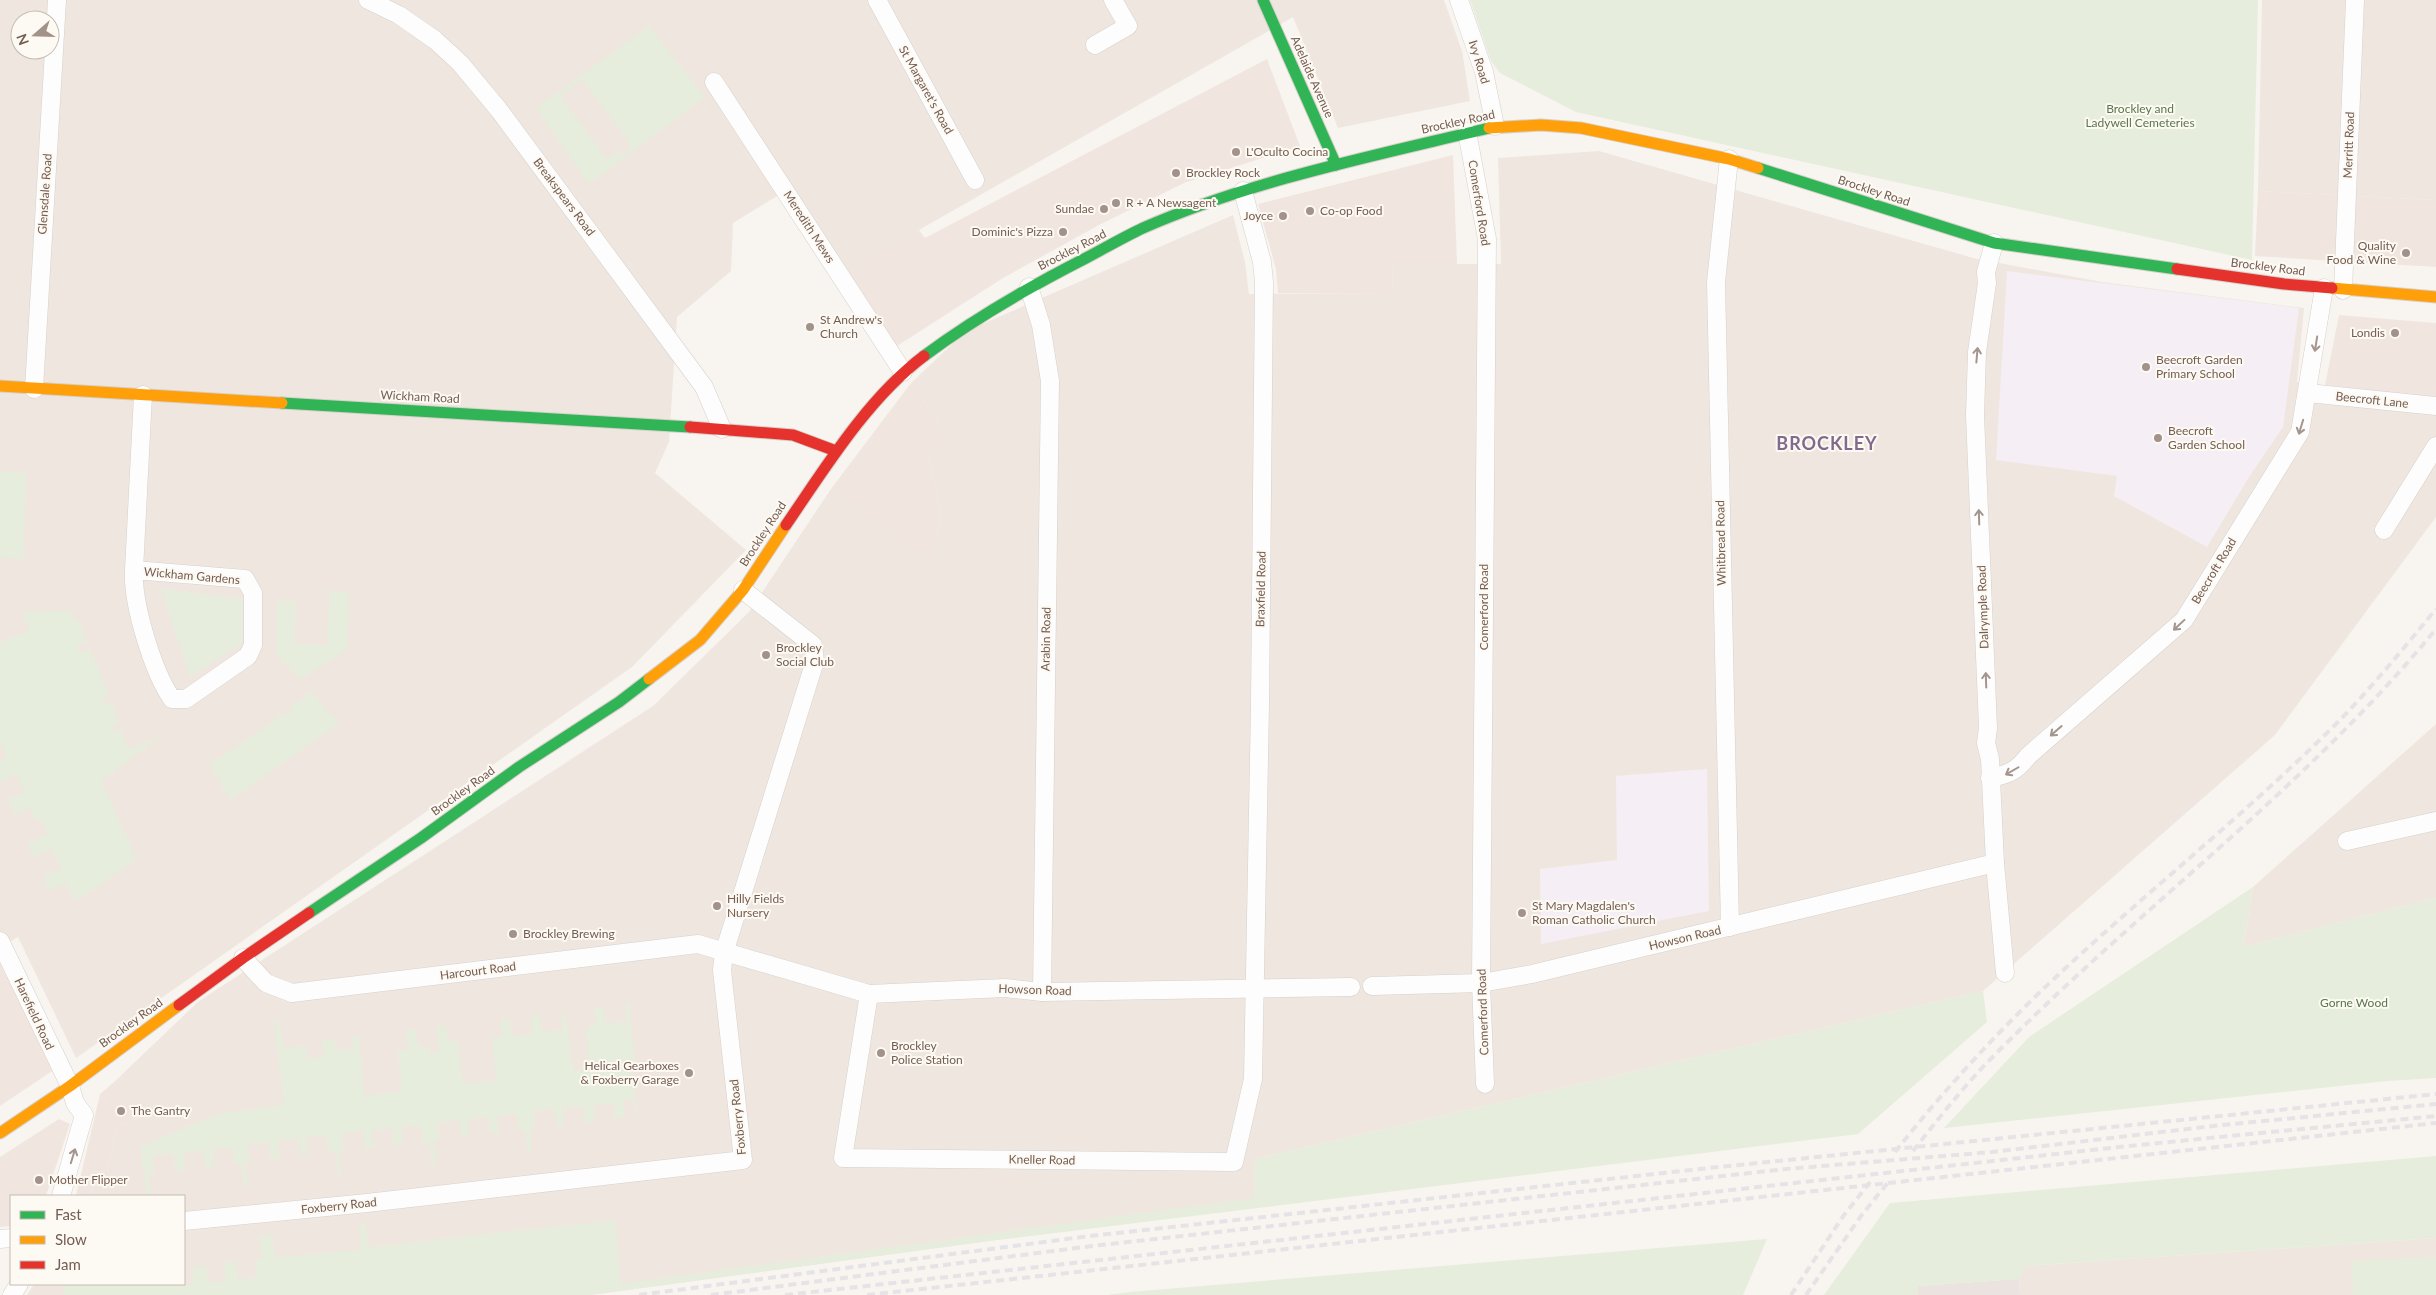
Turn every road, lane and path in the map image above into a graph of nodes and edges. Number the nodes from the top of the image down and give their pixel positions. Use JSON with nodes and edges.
{"nodes":[{"id":1,"x":57,"y":0,"type":"edge"},
{"id":2,"x":368,"y":0,"type":"edge"},
{"id":3,"x":877,"y":0,"type":"edge"},
{"id":4,"x":1113,"y":0,"type":"edge"},
{"id":5,"x":1263,"y":0,"type":"edge"},
{"id":6,"x":1459,"y":0,"type":"edge"},
{"id":7,"x":2355,"y":0,"type":"edge"},
{"id":8,"x":1095,"y":45,"type":"dead end"},
{"id":9,"x":714,"y":82,"type":"dead end"},
{"id":10,"x":1495,"y":126,"type":"junction"},
{"id":11,"x":1467,"y":132,"type":"junction"},
{"id":12,"x":1729,"y":159,"type":"junction"},
{"id":13,"x":1336,"y":165,"type":"junction"},
{"id":14,"x":975,"y":180,"type":"dead end"},
{"id":15,"x":1243,"y":191,"type":"junction"},
{"id":16,"x":1994,"y":243,"type":"junction"},
{"id":17,"x":1029,"y":288,"type":"junction"},
{"id":18,"x":2324,"y":288,"type":"junction"},
{"id":19,"x":2343,"y":290,"type":"junction"},
{"id":20,"x":2436,"y":297,"type":"edge"},
{"id":21,"x":903,"y":372,"type":"junction"},
{"id":22,"x":0,"y":386,"type":"edge"},
{"id":23,"x":34,"y":388,"type":"junction"},
{"id":24,"x":2308,"y":393,"type":"junction"},
{"id":25,"x":143,"y":395,"type":"junction"},
{"id":26,"x":2436,"y":406,"type":"edge"},
{"id":27,"x":722,"y":429,"type":"junction"},
{"id":28,"x":2436,"y":446,"type":"edge"},
{"id":29,"x":836,"y":451,"type":"junction"},
{"id":30,"x":2384,"y":530,"type":"dead end"},
{"id":31,"x":134,"y":570,"type":"junction"},
{"id":32,"x":743,"y":590,"type":"junction"},
{"id":33,"x":1990,"y":778,"type":"junction"},
{"id":34,"x":2436,"y":820,"type":"edge"},
{"id":35,"x":2347,"y":841,"type":"dead end"},
{"id":36,"x":1995,"y":863,"type":"junction"},
{"id":37,"x":1730,"y":927,"type":"junction"},
{"id":38,"x":0,"y":941,"type":"edge"},
{"id":39,"x":724,"y":953,"type":"junction"},
{"id":40,"x":243,"y":958,"type":"junction"},
{"id":41,"x":2005,"y":972,"type":"dead end"},
{"id":42,"x":1481,"y":983,"type":"junction"},
{"id":43,"x":1372,"y":986,"type":"dead end"},
{"id":44,"x":1351,"y":987,"type":"dead end"},
{"id":45,"x":1255,"y":990,"type":"junction"},
{"id":46,"x":1042,"y":992,"type":"junction"},
{"id":47,"x":869,"y":994,"type":"junction"},
{"id":48,"x":1485,"y":1084,"type":"dead end"},
{"id":49,"x":70,"y":1086,"type":"junction"},
{"id":50,"x":0,"y":1133,"type":"edge"},
{"id":51,"x":61,"y":1195,"type":"edge"},
{"id":52,"x":185,"y":1222,"type":"edge"}],
"edges":[{"from":1,"to":23,"type":"street","name":"Glensdale Road"},
{"from":2,"to":27,"type":"street","name":"Breakspears Road"},
{"from":3,"to":14,"type":"street","name":"St Margaret's Road"},
{"from":4,"to":8,"type":"street"},
{"from":5,"to":13,"type":"main road","name":"Adelaide Avenue"},
{"from":6,"to":10,"type":"street","name":"Ivy Road"},
{"from":7,"to":19,"type":"street","name":"Merritt Road"},
{"from":9,"to":21,"type":"street","name":"Meredith Mews"},
{"from":10,"to":11,"type":"main road","name":"Brockley Road"},
{"from":10,"to":12,"type":"main road","name":"Brockley Road"},
{"from":11,"to":13,"type":"main road","name":"Brockley Road"},
{"from":11,"to":42,"type":"street","name":"Comerford Road"},
{"from":12,"to":16,"type":"main road","name":"Brockley Road"},
{"from":12,"to":37,"type":"street","name":"Whitbread Road"},
{"from":13,"to":15,"type":"main road","name":"Brockley Road"},
{"from":15,"to":17,"type":"main road","name":"Brockley Road"},
{"from":15,"to":45,"type":"street","name":"Braxfield Road"},
{"from":16,"to":18,"type":"main road","name":"Brockley Road"},
{"from":33,"to":16,"type":"street","name":"Dalrymple Road","one_way":true},
{"from":17,"to":21,"type":"main road","name":"Brockley Road"},
{"from":17,"to":46,"type":"street","name":"Arabin Road"},
{"from":18,"to":19,"type":"main road","name":"Brockley Road"},
{"from":18,"to":24,"type":"street","name":"Beecroft Road","one_way":true},
{"from":19,"to":20,"type":"main road","name":"Brockley Road"},
{"from":21,"to":29,"type":"main road","name":"Brockley Road"},
{"from":22,"to":23,"type":"main road","name":"Wickham Road"},
{"from":23,"to":25,"type":"main road","name":"Wickham Road"},
{"from":24,"to":26,"type":"street","name":"Beecroft Lane"},
{"from":24,"to":33,"type":"street","name":"Beecroft Road","one_way":true},
{"from":25,"to":27,"type":"main road","name":"Wickham Road"},
{"from":25,"to":31,"type":"street","name":"Wickham Gardens"},
{"from":27,"to":29,"type":"main road","name":"Wickham Road"},
{"from":28,"to":30,"type":"street"},
{"from":29,"to":32,"type":"main road","name":"Brockley Road"},
{"from":31,"to":31,"type":"street","name":"Wickham Gardens"},
{"from":32,"to":39,"type":"street","name":"Foxberry Road"},
{"from":32,"to":40,"type":"main road","name":"Brockley Road"},
{"from":33,"to":36,"type":"street","name":"Dalrymple Road"},
{"from":34,"to":35,"type":"street"},
{"from":36,"to":37,"type":"street","name":"Howson Road"},
{"from":36,"to":41,"type":"street","name":"Dalrymple Road"},
{"from":37,"to":42,"type":"street","name":"Howson Road"},
{"from":38,"to":49,"type":"street","name":"Harefield Road"},
{"from":39,"to":40,"type":"street","name":"Harcourt Road"},
{"from":39,"to":47,"type":"street","name":"Howson Road"},
{"from":39,"to":52,"type":"street","name":"Foxberry Road"},
{"from":40,"to":49,"type":"main road","name":"Brockley Road"},
{"from":42,"to":43,"type":"street","name":"Howson Road"},
{"from":42,"to":48,"type":"street","name":"Comerford Road"},
{"from":44,"to":45,"type":"street","name":"Howson Road"},
{"from":45,"to":46,"type":"street","name":"Howson Road"},
{"from":45,"to":47,"type":"street","name":"Kneller Road"},
{"from":46,"to":47,"type":"street","name":"Howson Road"},
{"from":49,"to":50,"type":"main road","name":"Brockley Road"},
{"from":51,"to":49,"type":"street","name":"Harefield Road","one_way":true}]}
